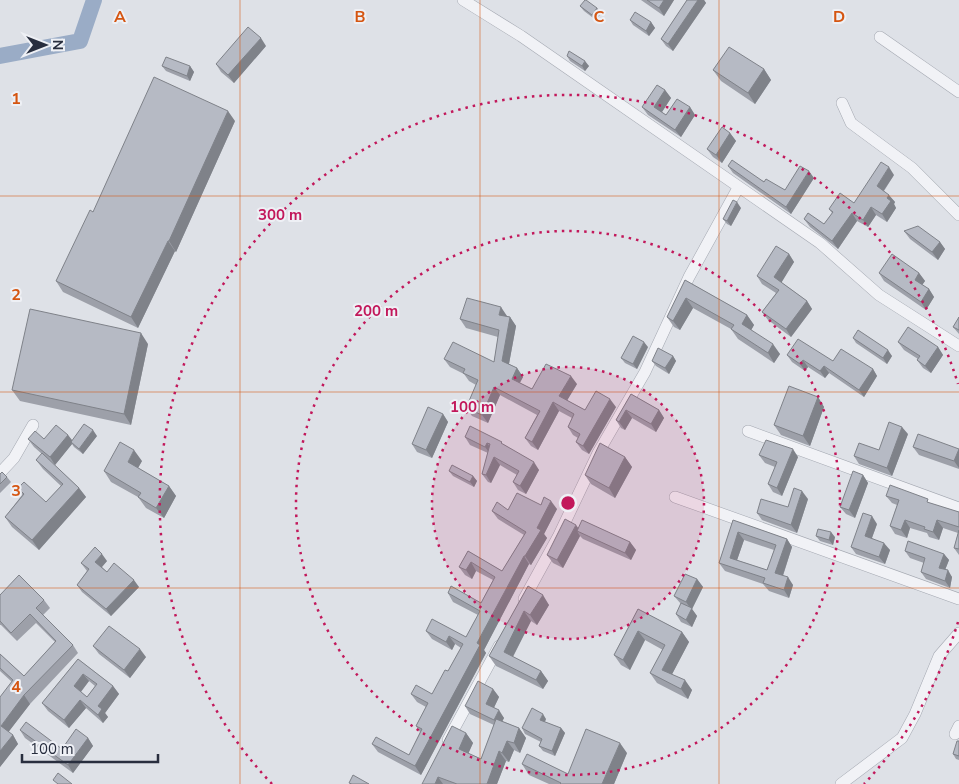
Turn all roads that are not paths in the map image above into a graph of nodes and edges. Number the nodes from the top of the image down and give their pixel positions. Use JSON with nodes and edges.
{"nodes":[{"id":1,"x":463,"y":0,"type":"edge"},
{"id":2,"x":880,"y":37,"type":"dead end"},
{"id":3,"x":959,"y":92,"type":"edge"},
{"id":4,"x":842,"y":103,"type":"dead end"},
{"id":5,"x":738,"y":188,"type":"junction"},
{"id":6,"x":959,"y":215,"type":"edge"},
{"id":7,"x":959,"y":346,"type":"edge"},
{"id":8,"x":33,"y":425,"type":"dead end"},
{"id":9,"x":748,"y":431,"type":"dead end"},
{"id":10,"x":0,"y":473,"type":"edge"},
{"id":11,"x":675,"y":497,"type":"dead end"},
{"id":12,"x":959,"y":508,"type":"edge"},
{"id":13,"x":959,"y":599,"type":"edge"},
{"id":14,"x":520,"y":607,"type":"edge"},
{"id":15,"x":506,"y":633,"type":"edge"},
{"id":16,"x":959,"y":633,"type":"edge"},
{"id":17,"x":441,"y":754,"type":"edge"},
{"id":18,"x":841,"y":784,"type":"edge"}],
"edges":[{"from":1,"to":5,"type":"street"},
{"from":2,"to":3,"type":"street"},
{"from":4,"to":6,"type":"street"},
{"from":5,"to":7,"type":"street"},
{"from":5,"to":14,"type":"street"},
{"from":8,"to":10,"type":"street"},
{"from":9,"to":12,"type":"street"},
{"from":11,"to":13,"type":"street"},
{"from":15,"to":17,"type":"street"},
{"from":16,"to":18,"type":"street"}]}
